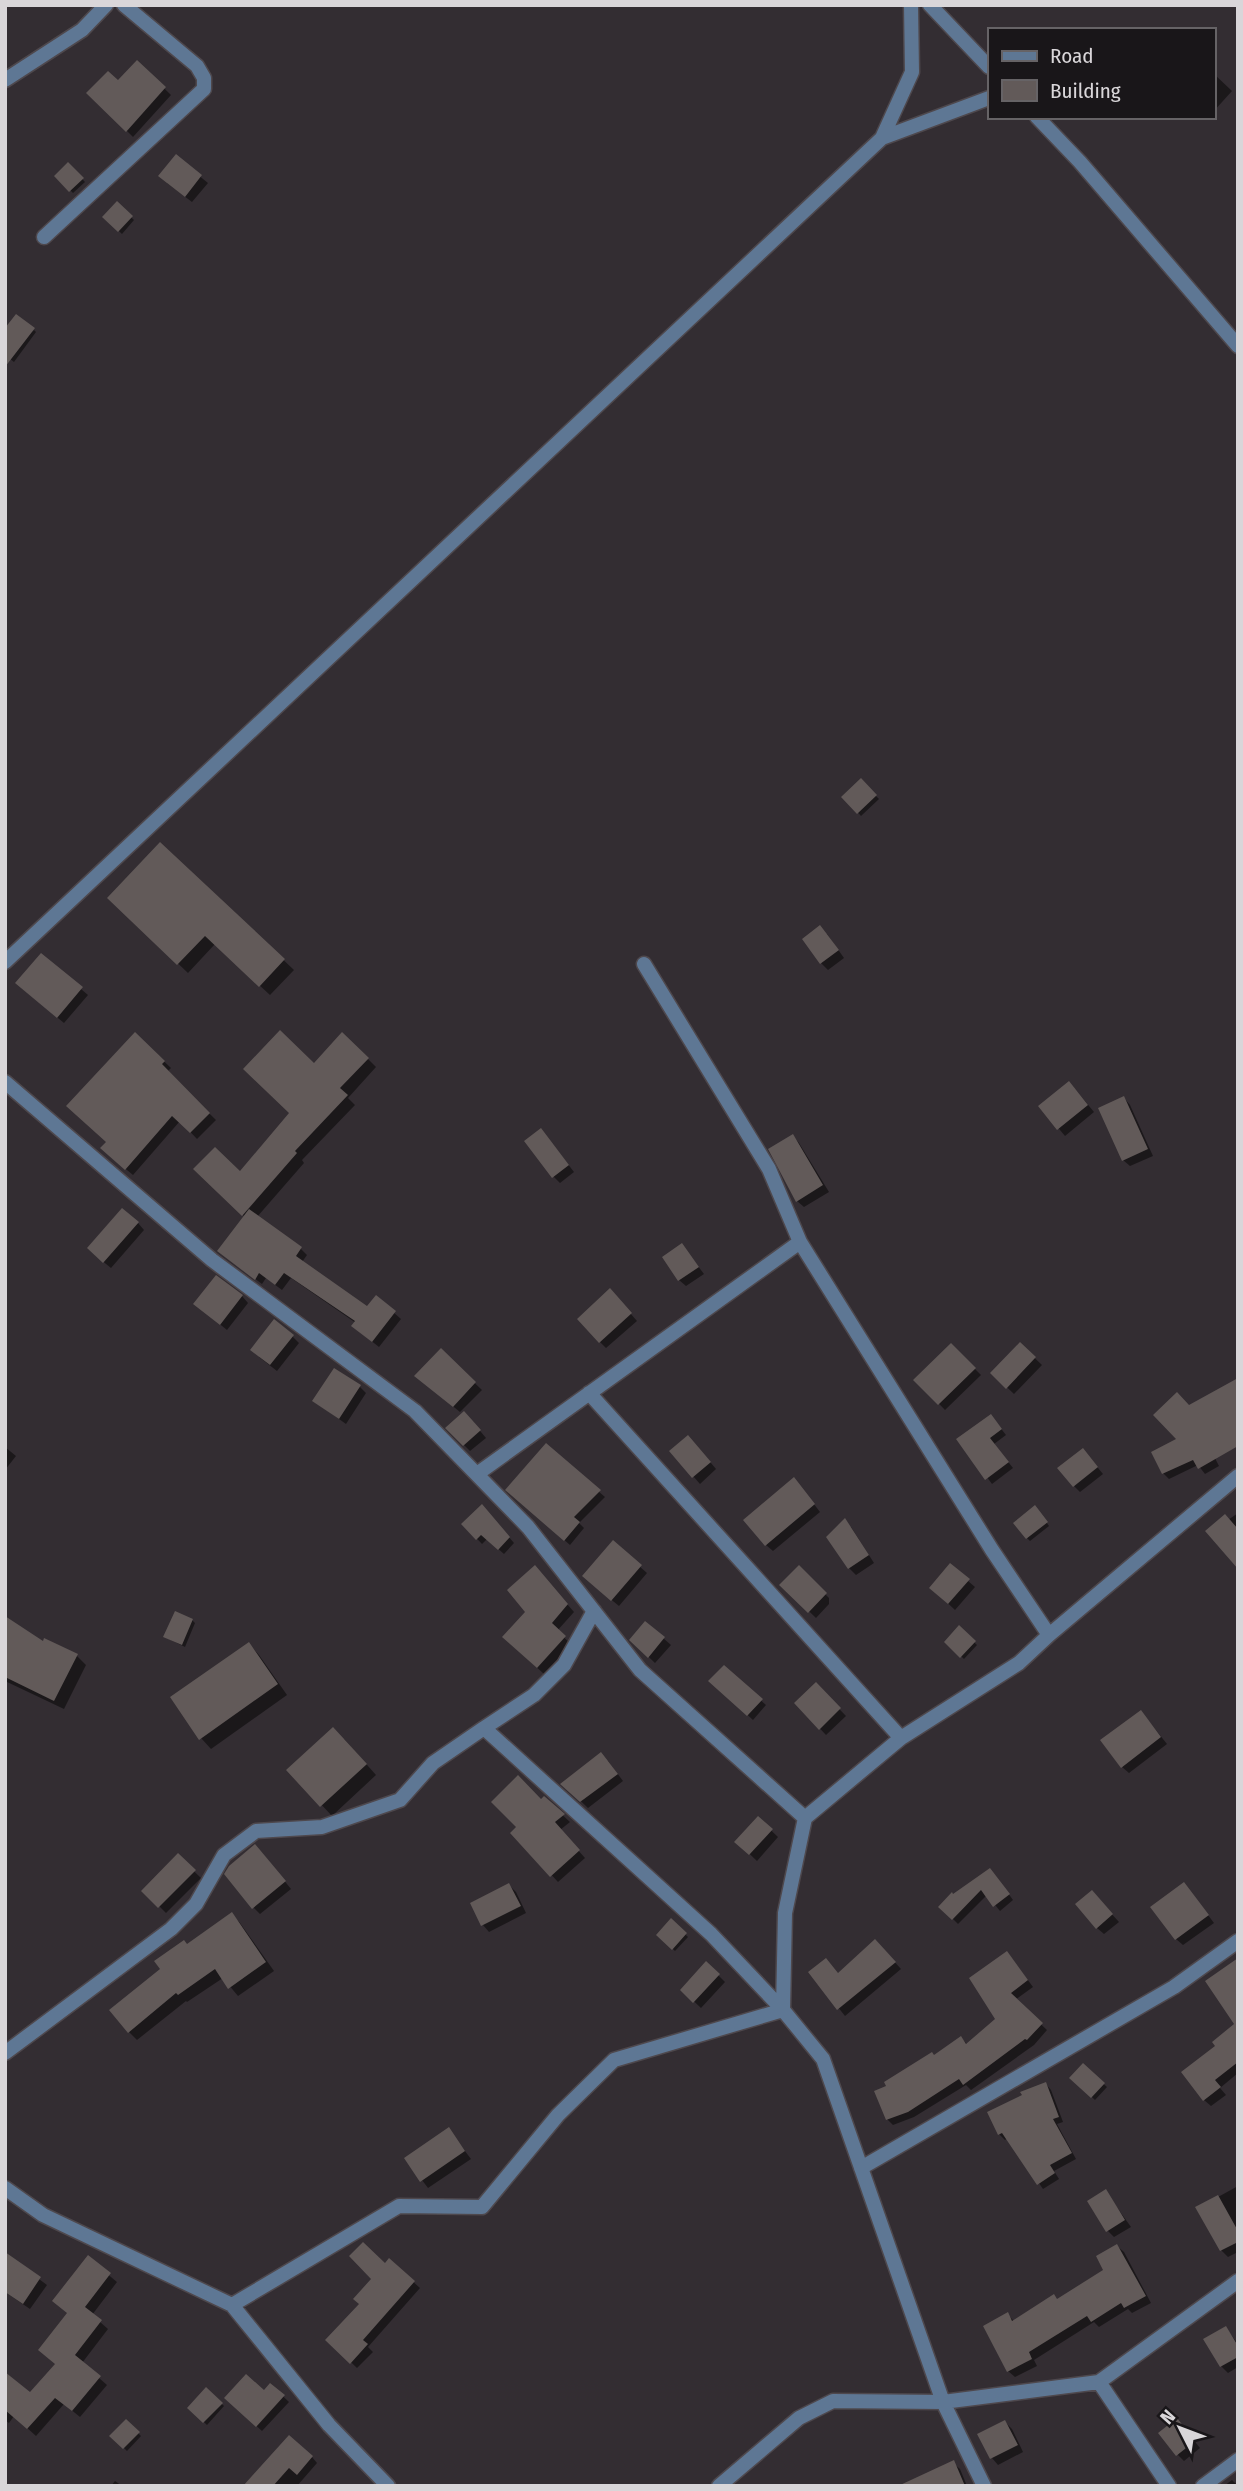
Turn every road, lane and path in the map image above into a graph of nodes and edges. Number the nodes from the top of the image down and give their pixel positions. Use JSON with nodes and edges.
{"nodes":[{"id":1,"x":106,"y":5,"type":"edge"},
{"id":2,"x":124,"y":5,"type":"edge"},
{"id":3,"x":911,"y":5,"type":"edge"},
{"id":4,"x":930,"y":5,"type":"edge"},
{"id":5,"x":988,"y":66,"type":"edge"},
{"id":6,"x":6,"y":78,"type":"edge"},
{"id":7,"x":988,"y":98,"type":"edge"},
{"id":8,"x":1039,"y":119,"type":"edge"},
{"id":9,"x":882,"y":138,"type":"junction"},
{"id":10,"x":44,"y":237,"type":"dead end"},
{"id":11,"x":1238,"y":346,"type":"edge"},
{"id":12,"x":5,"y":962,"type":"edge"},
{"id":13,"x":644,"y":964,"type":"dead end"},
{"id":14,"x":5,"y":1082,"type":"edge"},
{"id":15,"x":800,"y":1242,"type":"junction"},
{"id":16,"x":589,"y":1393,"type":"junction"},
{"id":17,"x":477,"y":1474,"type":"junction"},
{"id":18,"x":1238,"y":1476,"type":"edge"},
{"id":19,"x":594,"y":1611,"type":"junction"},
{"id":20,"x":1049,"y":1634,"type":"junction"},
{"id":21,"x":484,"y":1728,"type":"junction"},
{"id":22,"x":901,"y":1738,"type":"junction"},
{"id":23,"x":805,"y":1818,"type":"junction"},
{"id":24,"x":1238,"y":1941,"type":"edge"},
{"id":25,"x":783,"y":2010,"type":"junction"},
{"id":26,"x":5,"y":2053,"type":"edge"},
{"id":27,"x":861,"y":2168,"type":"junction"},
{"id":28,"x":5,"y":2188,"type":"edge"},
{"id":29,"x":1238,"y":2281,"type":"edge"},
{"id":30,"x":232,"y":2305,"type":"junction"},
{"id":31,"x":1099,"y":2382,"type":"junction"},
{"id":32,"x":943,"y":2402,"type":"junction"},
{"id":33,"x":1238,"y":2460,"type":"edge"},
{"id":34,"x":388,"y":2486,"type":"edge"},
{"id":35,"x":719,"y":2486,"type":"edge"},
{"id":36,"x":984,"y":2486,"type":"edge"},
{"id":37,"x":1169,"y":2486,"type":"edge"},
{"id":38,"x":1203,"y":2486,"type":"edge"}],
"edges":[{"from":1,"to":6,"type":"street"},
{"from":2,"to":10,"type":"street"},
{"from":3,"to":9,"type":"street"},
{"from":4,"to":5,"type":"street"},
{"from":7,"to":9,"type":"street"},
{"from":8,"to":11,"type":"street"},
{"from":9,"to":12,"type":"street"},
{"from":13,"to":15,"type":"street"},
{"from":14,"to":17,"type":"street"},
{"from":15,"to":16,"type":"street"},
{"from":15,"to":20,"type":"street"},
{"from":16,"to":17,"type":"street"},
{"from":16,"to":22,"type":"street"},
{"from":17,"to":19,"type":"street"},
{"from":18,"to":20,"type":"street"},
{"from":19,"to":21,"type":"street"},
{"from":19,"to":23,"type":"street"},
{"from":20,"to":22,"type":"street"},
{"from":21,"to":25,"type":"street"},
{"from":21,"to":26,"type":"street"},
{"from":22,"to":23,"type":"street"},
{"from":23,"to":25,"type":"street"},
{"from":24,"to":27,"type":"street"},
{"from":25,"to":27,"type":"street"},
{"from":25,"to":30,"type":"street"},
{"from":27,"to":32,"type":"street"},
{"from":28,"to":30,"type":"street"},
{"from":29,"to":31,"type":"street"},
{"from":30,"to":34,"type":"street"},
{"from":31,"to":32,"type":"street"},
{"from":31,"to":37,"type":"street"},
{"from":32,"to":35,"type":"street"},
{"from":32,"to":36,"type":"street"},
{"from":33,"to":38,"type":"street"}]}
